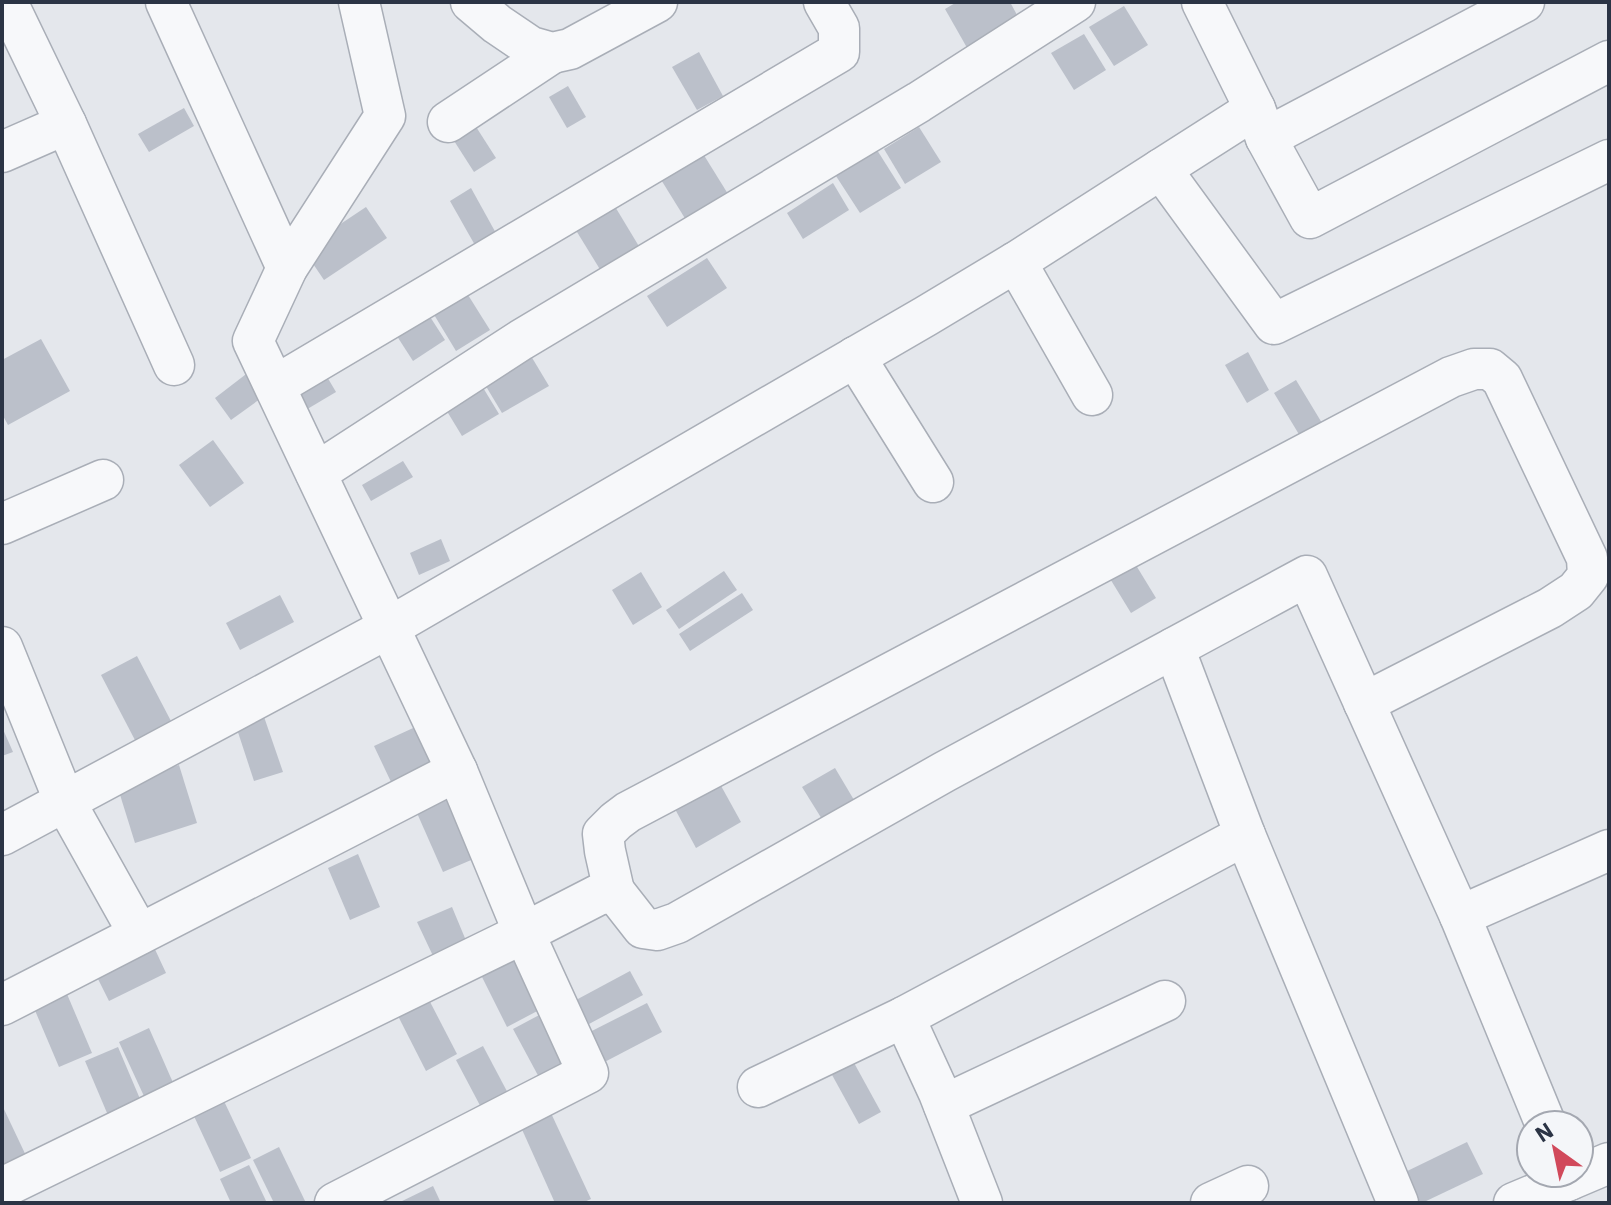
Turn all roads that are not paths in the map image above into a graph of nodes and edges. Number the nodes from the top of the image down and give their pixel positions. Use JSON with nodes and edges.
{"nodes":[{"id":1,"x":7,"y":2,"type":"edge"},
{"id":2,"x":166,"y":2,"type":"edge"},
{"id":3,"x":359,"y":2,"type":"edge"},
{"id":4,"x":471,"y":2,"type":"edge"},
{"id":5,"x":657,"y":2,"type":"edge"},
{"id":6,"x":824,"y":2,"type":"edge"},
{"id":7,"x":1075,"y":2,"type":"edge"},
{"id":8,"x":1202,"y":2,"type":"edge"},
{"id":9,"x":1524,"y":2,"type":"edge"},
{"id":10,"x":552,"y":53,"type":"junction"},
{"id":11,"x":1609,"y":61,"type":"edge"},
{"id":12,"x":448,"y":122,"type":"dead end"},
{"id":13,"x":66,"y":124,"type":"junction"},
{"id":14,"x":1260,"y":124,"type":"junction"},
{"id":15,"x":2,"y":152,"type":"edge"},
{"id":16,"x":1609,"y":160,"type":"edge"},
{"id":17,"x":1161,"y":169,"type":"junction"},
{"id":18,"x":1016,"y":262,"type":"junction"},
{"id":19,"x":287,"y":268,"type":"junction"},
{"id":20,"x":855,"y":357,"type":"junction"},
{"id":21,"x":174,"y":365,"type":"dead end"},
{"id":22,"x":275,"y":386,"type":"junction"},
{"id":23,"x":1092,"y":395,"type":"dead end"},
{"id":24,"x":316,"y":473,"type":"junction"},
{"id":25,"x":103,"y":480,"type":"dead end"},
{"id":26,"x":933,"y":482,"type":"dead end"},
{"id":27,"x":2,"y":524,"type":"edge"},
{"id":28,"x":388,"y":628,"type":"junction"},
{"id":29,"x":2,"y":647,"type":"edge"},
{"id":30,"x":1174,"y":648,"type":"junction"},
{"id":31,"x":1364,"y":703,"type":"junction"},
{"id":32,"x":457,"y":771,"type":"junction"},
{"id":33,"x":64,"y":800,"type":"junction"},
{"id":34,"x":2,"y":835,"type":"edge"},
{"id":35,"x":1245,"y":835,"type":"junction"},
{"id":36,"x":1609,"y":850,"type":"edge"},
{"id":37,"x":614,"y":891,"type":"junction"},
{"id":38,"x":1460,"y":916,"type":"junction"},
{"id":39,"x":524,"y":933,"type":"junction"},
{"id":40,"x":139,"y":934,"type":"junction"},
{"id":41,"x":1165,"y":1001,"type":"dead end"},
{"id":42,"x":2,"y":1005,"type":"edge"},
{"id":43,"x":904,"y":1017,"type":"junction"},
{"id":44,"x":758,"y":1087,"type":"dead end"},
{"id":45,"x":944,"y":1105,"type":"junction"},
{"id":46,"x":1539,"y":1109,"type":"edge"},
{"id":47,"x":1248,"y":1186,"type":"dead end"},
{"id":48,"x":2,"y":1188,"type":"edge"},
{"id":49,"x":1542,"y":1189,"type":"edge"},
{"id":50,"x":335,"y":1203,"type":"edge"},
{"id":51,"x":982,"y":1203,"type":"edge"},
{"id":52,"x":1211,"y":1203,"type":"edge"},
{"id":53,"x":1398,"y":1203,"type":"edge"},
{"id":54,"x":1514,"y":1203,"type":"edge"}],
"edges":[{"from":1,"to":13,"type":"street"},
{"from":2,"to":19,"type":"street"},
{"from":3,"to":19,"type":"street"},
{"from":4,"to":10,"type":"street"},
{"from":5,"to":10,"type":"street"},
{"from":6,"to":22,"type":"street"},
{"from":7,"to":24,"type":"street"},
{"from":8,"to":14,"type":"street"},
{"from":9,"to":14,"type":"street"},
{"from":10,"to":12,"type":"street"},
{"from":11,"to":14,"type":"street"},
{"from":13,"to":15,"type":"street"},
{"from":13,"to":21,"type":"street"},
{"from":14,"to":17,"type":"street"},
{"from":16,"to":17,"type":"street"},
{"from":17,"to":18,"type":"street"},
{"from":18,"to":20,"type":"street"},
{"from":18,"to":23,"type":"street"},
{"from":19,"to":22,"type":"street"},
{"from":20,"to":26,"type":"street"},
{"from":20,"to":28,"type":"street"},
{"from":22,"to":24,"type":"street"},
{"from":24,"to":28,"type":"street"},
{"from":25,"to":27,"type":"street"},
{"from":28,"to":32,"type":"street"},
{"from":28,"to":33,"type":"street"},
{"from":29,"to":33,"type":"street"},
{"from":30,"to":31,"type":"street"},
{"from":30,"to":35,"type":"street"},
{"from":30,"to":37,"type":"street"},
{"from":31,"to":37,"type":"street"},
{"from":31,"to":38,"type":"street"},
{"from":32,"to":39,"type":"street"},
{"from":32,"to":40,"type":"street"},
{"from":33,"to":34,"type":"street"},
{"from":33,"to":40,"type":"street"},
{"from":35,"to":43,"type":"street"},
{"from":35,"to":53,"type":"street"},
{"from":36,"to":38,"type":"street"},
{"from":37,"to":39,"type":"street"},
{"from":38,"to":46,"type":"street"},
{"from":39,"to":48,"type":"street"},
{"from":39,"to":50,"type":"street"},
{"from":40,"to":42,"type":"street"},
{"from":41,"to":45,"type":"street"},
{"from":43,"to":44,"type":"street"},
{"from":43,"to":45,"type":"street"},
{"from":45,"to":51,"type":"street"},
{"from":47,"to":52,"type":"street"},
{"from":49,"to":54,"type":"street"}]}
